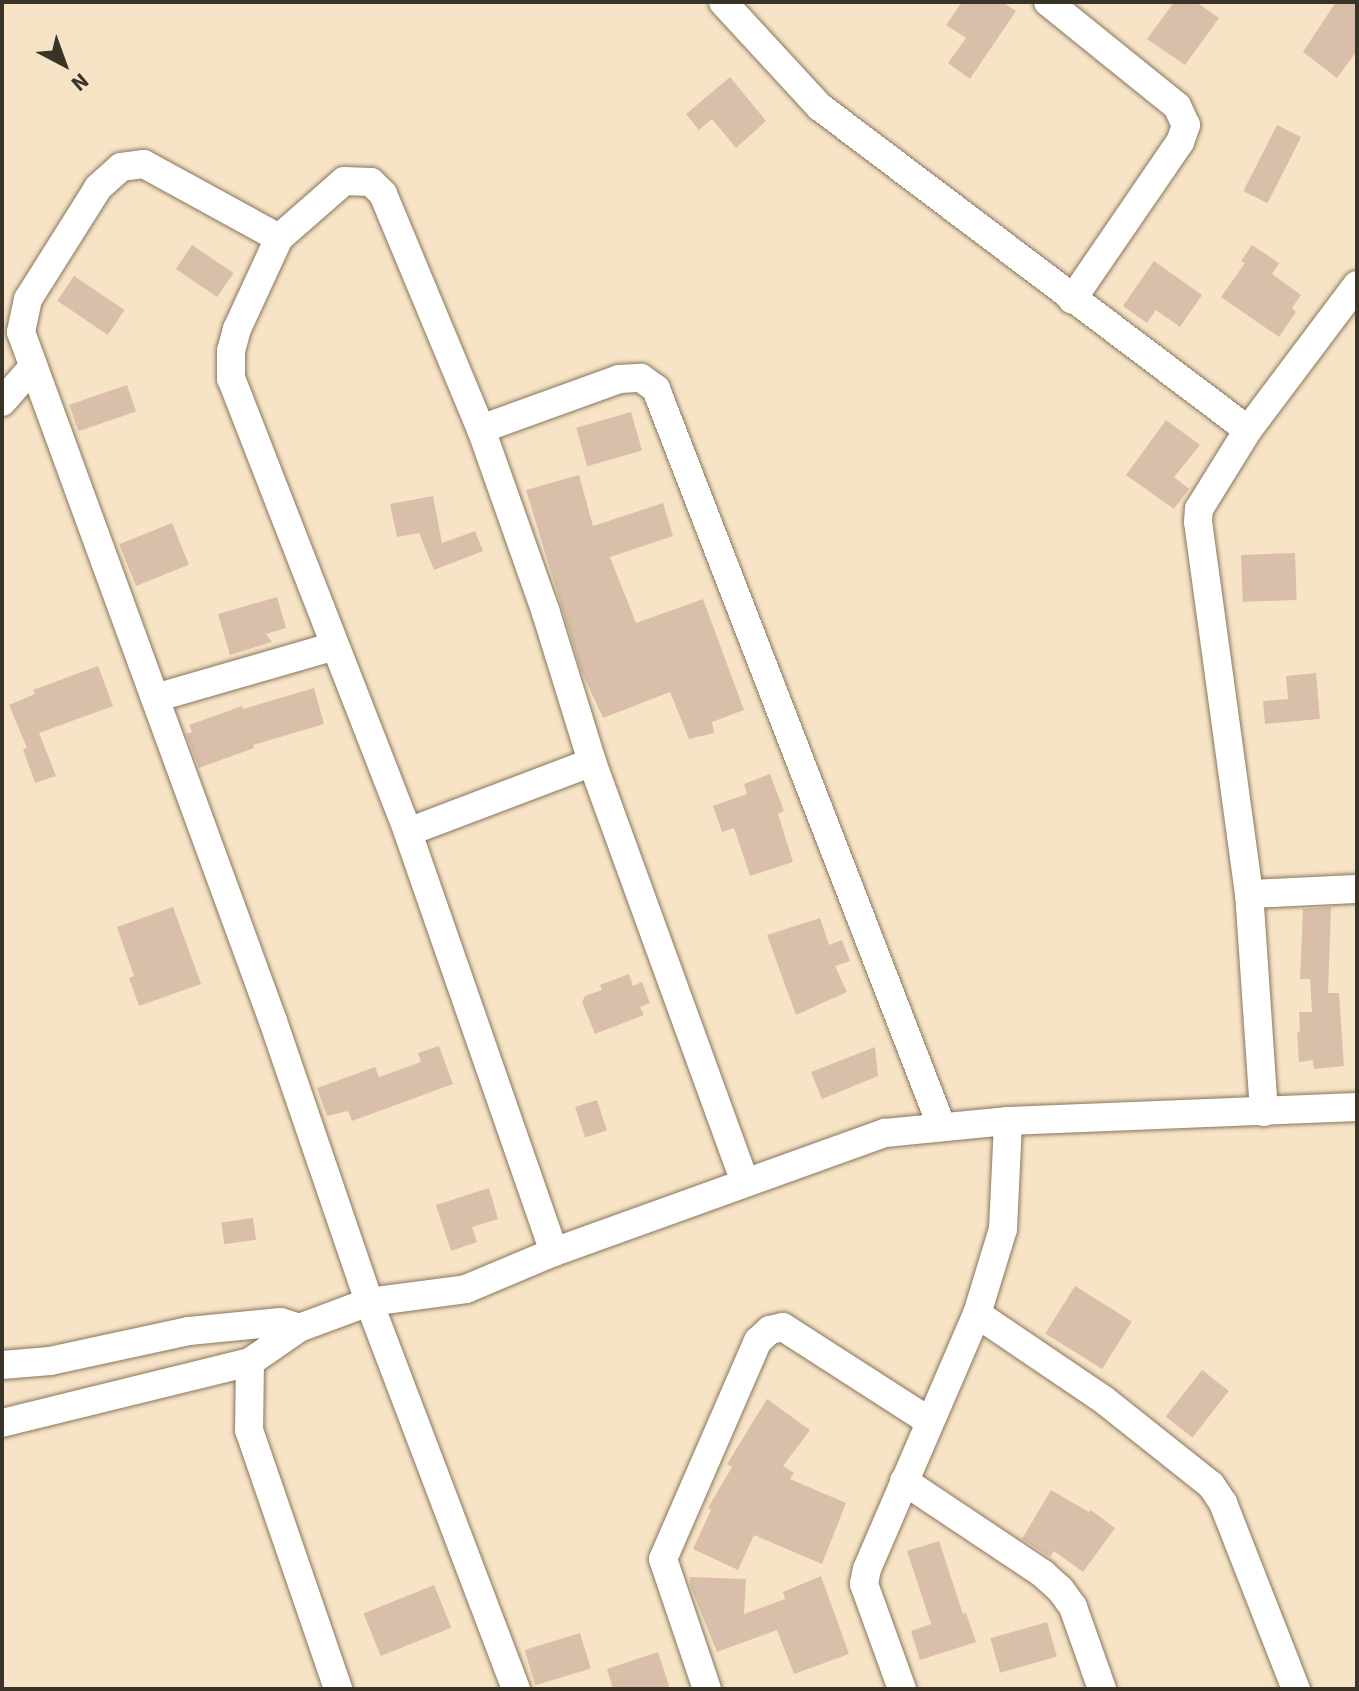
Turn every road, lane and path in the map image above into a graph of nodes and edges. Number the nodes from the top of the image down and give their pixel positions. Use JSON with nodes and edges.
{"nodes":[{"id":1,"x":723,"y":2,"type":"edge"},
{"id":2,"x":1048,"y":2,"type":"edge"},
{"id":3,"x":279,"y":238,"type":"junction"},
{"id":4,"x":1357,"y":285,"type":"edge"},
{"id":5,"x":1072,"y":300,"type":"junction"},
{"id":6,"x":33,"y":367,"type":"junction"},
{"id":7,"x":2,"y":402,"type":"edge"},
{"id":8,"x":481,"y":429,"type":"junction"},
{"id":9,"x":1248,"y":430,"type":"junction"},
{"id":10,"x":335,"y":646,"type":"junction"},
{"id":11,"x":155,"y":698,"type":"junction"},
{"id":12,"x":592,"y":762,"type":"junction"},
{"id":13,"x":408,"y":832,"type":"junction"},
{"id":14,"x":1357,"y":889,"type":"edge"},
{"id":15,"x":1249,"y":894,"type":"junction"},
{"id":16,"x":1357,"y":1107,"type":"edge"},
{"id":17,"x":1264,"y":1112,"type":"junction"},
{"id":18,"x":1008,"y":1121,"type":"junction"},
{"id":19,"x":941,"y":1125,"type":"junction"},
{"id":20,"x":745,"y":1182,"type":"junction"},
{"id":21,"x":554,"y":1252,"type":"junction"},
{"id":22,"x":369,"y":1302,"type":"junction"},
{"id":23,"x":977,"y":1314,"type":"junction"},
{"id":24,"x":299,"y":1328,"type":"junction"},
{"id":25,"x":250,"y":1362,"type":"junction"},
{"id":26,"x":2,"y":1365,"type":"edge"},
{"id":27,"x":929,"y":1421,"type":"junction"},
{"id":28,"x":2,"y":1423,"type":"edge"},
{"id":29,"x":904,"y":1481,"type":"junction"},
{"id":30,"x":338,"y":1689,"type":"edge"},
{"id":31,"x":516,"y":1689,"type":"edge"},
{"id":32,"x":707,"y":1689,"type":"edge"},
{"id":33,"x":902,"y":1689,"type":"edge"},
{"id":34,"x":1102,"y":1689,"type":"edge"},
{"id":35,"x":1296,"y":1689,"type":"edge"}],
"edges":[{"from":1,"to":5,"type":"street"},
{"from":2,"to":5,"type":"street"},
{"from":3,"to":6,"type":"street"},
{"from":3,"to":8,"type":"street"},
{"from":3,"to":10,"type":"street"},
{"from":4,"to":9,"type":"street"},
{"from":5,"to":9,"type":"street"},
{"from":6,"to":7,"type":"street"},
{"from":6,"to":11,"type":"street"},
{"from":8,"to":12,"type":"street"},
{"from":8,"to":19,"type":"street"},
{"from":9,"to":15,"type":"street"},
{"from":10,"to":11,"type":"street"},
{"from":10,"to":13,"type":"street"},
{"from":11,"to":22,"type":"street"},
{"from":12,"to":13,"type":"street"},
{"from":12,"to":20,"type":"street"},
{"from":13,"to":21,"type":"street"},
{"from":14,"to":15,"type":"street"},
{"from":15,"to":17,"type":"street"},
{"from":16,"to":17,"type":"street"},
{"from":17,"to":18,"type":"street"},
{"from":18,"to":19,"type":"street"},
{"from":18,"to":23,"type":"street"},
{"from":19,"to":20,"type":"street"},
{"from":20,"to":21,"type":"street"},
{"from":21,"to":22,"type":"street"},
{"from":22,"to":24,"type":"street"},
{"from":22,"to":31,"type":"street"},
{"from":23,"to":27,"type":"street"},
{"from":23,"to":35,"type":"street"},
{"from":24,"to":25,"type":"street"},
{"from":24,"to":26,"type":"street"},
{"from":25,"to":28,"type":"street"},
{"from":25,"to":30,"type":"street"},
{"from":27,"to":29,"type":"street"},
{"from":27,"to":32,"type":"street"},
{"from":29,"to":33,"type":"street"},
{"from":29,"to":34,"type":"street"}]}
